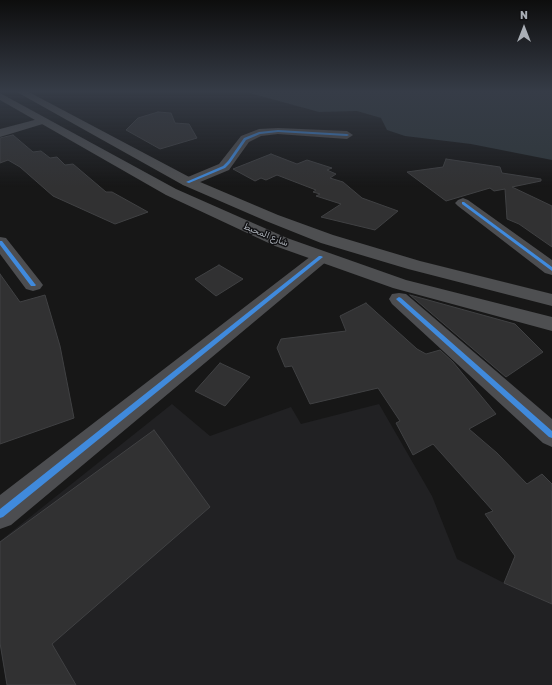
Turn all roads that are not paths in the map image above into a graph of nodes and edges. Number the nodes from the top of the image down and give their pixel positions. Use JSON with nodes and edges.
{"nodes":[{"id":1,"x":35,"y":123,"type":"edge"},
{"id":2,"x":46,"y":123,"type":"edge"},
{"id":3,"x":79,"y":123,"type":"edge"},
{"id":4,"x":0,"y":133,"type":"edge"},
{"id":5,"x":347,"y":135,"type":"dead end"},
{"id":6,"x":188,"y":182,"type":"junction"},
{"id":7,"x":463,"y":203,"type":"dead end"},
{"id":8,"x":0,"y":242,"type":"edge"},
{"id":9,"x":321,"y":257,"type":"junction"},
{"id":10,"x":552,"y":269,"type":"edge"},
{"id":11,"x":33,"y":285,"type":"dead end"},
{"id":12,"x":398,"y":299,"type":"dead end"},
{"id":13,"x":552,"y":300,"type":"edge"},
{"id":14,"x":552,"y":324,"type":"edge"},
{"id":15,"x":552,"y":436,"type":"edge"},
{"id":16,"x":0,"y":514,"type":"edge"}],
"edges":[{"from":1,"to":4,"type":"street"},
{"from":2,"to":9,"type":"main road","name":"شارع المحيط"},
{"from":3,"to":6,"type":"main road","name":"شارع المحيط"},
{"from":5,"to":6,"type":"street"},
{"from":6,"to":13,"type":"main road","name":"شارع المحيط"},
{"from":7,"to":10,"type":"street"},
{"from":8,"to":11,"type":"street"},
{"from":9,"to":14,"type":"main road","name":"شارع المحيط"},
{"from":9,"to":16,"type":"street"},
{"from":12,"to":15,"type":"street"}]}
